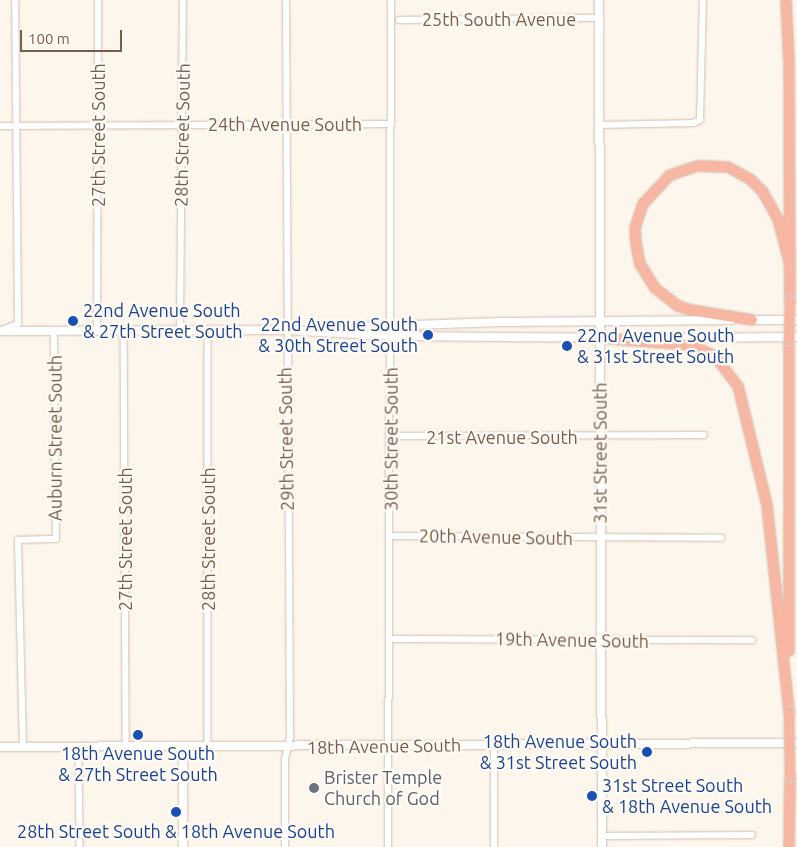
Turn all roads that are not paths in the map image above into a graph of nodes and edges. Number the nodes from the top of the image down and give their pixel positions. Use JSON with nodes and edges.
{"nodes":[{"id":1,"x":15,"y":0,"type":"edge"},
{"id":2,"x":98,"y":0,"type":"edge"},
{"id":3,"x":183,"y":0,"type":"edge"},
{"id":4,"x":286,"y":0,"type":"edge"},
{"id":5,"x":391,"y":0,"type":"edge"},
{"id":6,"x":599,"y":0,"type":"edge"},
{"id":7,"x":703,"y":0,"type":"edge"},
{"id":8,"x":786,"y":0,"type":"edge"},
{"id":9,"x":599,"y":18,"type":"junction"},
{"id":10,"x":400,"y":20,"type":"dead end"},
{"id":11,"x":286,"y":124,"type":"junction"},
{"id":12,"x":391,"y":124,"type":"junction"},
{"id":13,"x":98,"y":125,"type":"junction"},
{"id":14,"x":182,"y":125,"type":"junction"},
{"id":15,"x":600,"y":125,"type":"junction"},
{"id":16,"x":0,"y":126,"type":"edge"},
{"id":17,"x":16,"y":126,"type":"junction"},
{"id":18,"x":790,"y":261,"type":"junction"},
{"id":19,"x":752,"y":320,"type":"junction"},
{"id":20,"x":797,"y":320,"type":"edge"},
{"id":21,"x":599,"y":322,"type":"junction"},
{"id":22,"x":391,"y":324,"type":"junction"},
{"id":23,"x":180,"y":330,"type":"junction"},
{"id":24,"x":208,"y":330,"type":"junction"},
{"id":25,"x":285,"y":330,"type":"junction"},
{"id":26,"x":0,"y":331,"type":"edge"},
{"id":27,"x":54,"y":331,"type":"junction"},
{"id":28,"x":97,"y":331,"type":"junction"},
{"id":29,"x":124,"y":331,"type":"junction"},
{"id":30,"x":391,"y":336,"type":"junction"},
{"id":31,"x":797,"y":337,"type":"edge"},
{"id":32,"x":599,"y":338,"type":"junction"},
{"id":33,"x":704,"y":435,"type":"dead end"},
{"id":34,"x":391,"y":436,"type":"junction"},
{"id":35,"x":601,"y":437,"type":"junction"},
{"id":36,"x":391,"y":536,"type":"junction"},
{"id":37,"x":601,"y":538,"type":"junction"},
{"id":38,"x":721,"y":538,"type":"dead end"},
{"id":39,"x":391,"y":639,"type":"junction"},
{"id":40,"x":752,"y":640,"type":"dead end"},
{"id":41,"x":601,"y":642,"type":"junction"},
{"id":42,"x":789,"y":712,"type":"junction"},
{"id":43,"x":602,"y":743,"type":"junction"},
{"id":44,"x":797,"y":743,"type":"edge"},
{"id":45,"x":494,"y":744,"type":"junction"},
{"id":46,"x":387,"y":746,"type":"junction"},
{"id":47,"x":0,"y":747,"type":"edge"},
{"id":48,"x":23,"y":747,"type":"junction"},
{"id":49,"x":126,"y":747,"type":"junction"},
{"id":50,"x":183,"y":747,"type":"junction"},
{"id":51,"x":208,"y":747,"type":"junction"},
{"id":52,"x":286,"y":747,"type":"junction"},
{"id":53,"x":79,"y":748,"type":"junction"},
{"id":54,"x":752,"y":835,"type":"dead end"},
{"id":55,"x":602,"y":836,"type":"junction"},
{"id":56,"x":80,"y":847,"type":"edge"},
{"id":57,"x":183,"y":847,"type":"edge"},
{"id":58,"x":285,"y":847,"type":"edge"},
{"id":59,"x":388,"y":847,"type":"edge"},
{"id":60,"x":494,"y":847,"type":"edge"},
{"id":61,"x":602,"y":847,"type":"edge"},
{"id":62,"x":789,"y":847,"type":"edge"}],
"edges":[{"from":1,"to":17,"type":"street"},
{"from":2,"to":13,"type":"street","name":"27th Street South"},
{"from":3,"to":14,"type":"street","name":"28th Street South"},
{"from":4,"to":11,"type":"street","name":"29th Street South"},
{"from":5,"to":12,"type":"street","name":"30th Street South"},
{"from":6,"to":9,"type":"main road","name":"31st Street South"},
{"from":7,"to":15,"type":"street"},
{"from":8,"to":18,"type":"highway"},
{"from":9,"to":10,"type":"street","name":"25th South Avenue"},
{"from":9,"to":15,"type":"main road","name":"31st Street South"},
{"from":11,"to":12,"type":"street","name":"24th Avenue South"},
{"from":11,"to":14,"type":"street","name":"24th Avenue South"},
{"from":11,"to":25,"type":"street","name":"29th Street South"},
{"from":12,"to":22,"type":"street","name":"30th Street South"},
{"from":13,"to":14,"type":"street","name":"24th Avenue South"},
{"from":13,"to":17,"type":"street","name":"24th Avenue South"},
{"from":13,"to":28,"type":"street","name":"27th Street South"},
{"from":14,"to":23,"type":"street","name":"28th Street South"},
{"from":15,"to":21,"type":"main road","name":"31st Street South"},
{"from":16,"to":17,"type":"street","name":"24th Avenue South"},
{"from":17,"to":26,"type":"street"},
{"from":18,"to":19,"type":"highway"},
{"from":18,"to":42,"type":"highway","bridge":true},
{"from":19,"to":20,"type":"main road"},
{"from":19,"to":21,"type":"main road"},
{"from":21,"to":22,"type":"main road"},
{"from":21,"to":32,"type":"main road","name":"31st Street South"},
{"from":22,"to":25,"type":"main road"},
{"from":22,"to":30,"type":"street","name":"30th Street South"},
{"from":23,"to":24,"type":"main road"},
{"from":23,"to":29,"type":"main road"},
{"from":24,"to":25,"type":"main road"},
{"from":24,"to":51,"type":"street","name":"28th Street South"},
{"from":25,"to":30,"type":"main road"},
{"from":25,"to":52,"type":"street","name":"29th Street South"},
{"from":26,"to":27,"type":"main road"},
{"from":27,"to":28,"type":"main road"},
{"from":27,"to":48,"type":"street","name":"Auburn Street South"},
{"from":28,"to":29,"type":"main road"},
{"from":29,"to":49,"type":"street","name":"27th Street South"},
{"from":30,"to":32,"type":"main road"},
{"from":30,"to":34,"type":"street","name":"30th Street South"},
{"from":31,"to":32,"type":"main road"},
{"from":32,"to":35,"type":"main road","name":"31st Street South"},
{"from":32,"to":42,"type":"highway"},
{"from":33,"to":35,"type":"street","name":"21st Avenue South"},
{"from":34,"to":35,"type":"street","name":"21st Avenue South"},
{"from":34,"to":36,"type":"street","name":"30th Street South"},
{"from":35,"to":37,"type":"main road","name":"31st Street South"},
{"from":36,"to":37,"type":"street","name":"20th Avenue South"},
{"from":36,"to":39,"type":"street","name":"30th Street South"},
{"from":37,"to":38,"type":"street","name":"20th Avenue South"},
{"from":37,"to":41,"type":"main road","name":"31st Street South"},
{"from":39,"to":41,"type":"street","name":"19th Avenue South"},
{"from":39,"to":46,"type":"street","name":"30th Street South"},
{"from":40,"to":41,"type":"street","name":"19th Avenue South"},
{"from":41,"to":43,"type":"main road","name":"31st Street South"},
{"from":42,"to":62,"type":"highway","bridge":true},
{"from":43,"to":44,"type":"main road","name":"18th Avenue South"},
{"from":43,"to":45,"type":"main road","name":"18th Avenue South"},
{"from":43,"to":55,"type":"main road","name":"31st Street South"},
{"from":45,"to":46,"type":"main road","name":"18th Avenue South"},
{"from":45,"to":60,"type":"street"},
{"from":46,"to":52,"type":"main road","name":"18th Avenue South"},
{"from":46,"to":59,"type":"street","name":"30th Street South"},
{"from":47,"to":48,"type":"main road","name":"18th Avenue South"},
{"from":48,"to":53,"type":"main road","name":"18th Avenue South"},
{"from":49,"to":50,"type":"main road","name":"18th Avenue South"},
{"from":49,"to":53,"type":"main road","name":"18th Avenue South"},
{"from":50,"to":51,"type":"main road","name":"18th Avenue South"},
{"from":50,"to":57,"type":"main road"},
{"from":51,"to":52,"type":"main road","name":"18th Avenue South"},
{"from":52,"to":58,"type":"street","name":"29th Street South"},
{"from":53,"to":56,"type":"street"},
{"from":54,"to":55,"type":"street"},
{"from":55,"to":61,"type":"main road","name":"31st Street South"}]}
